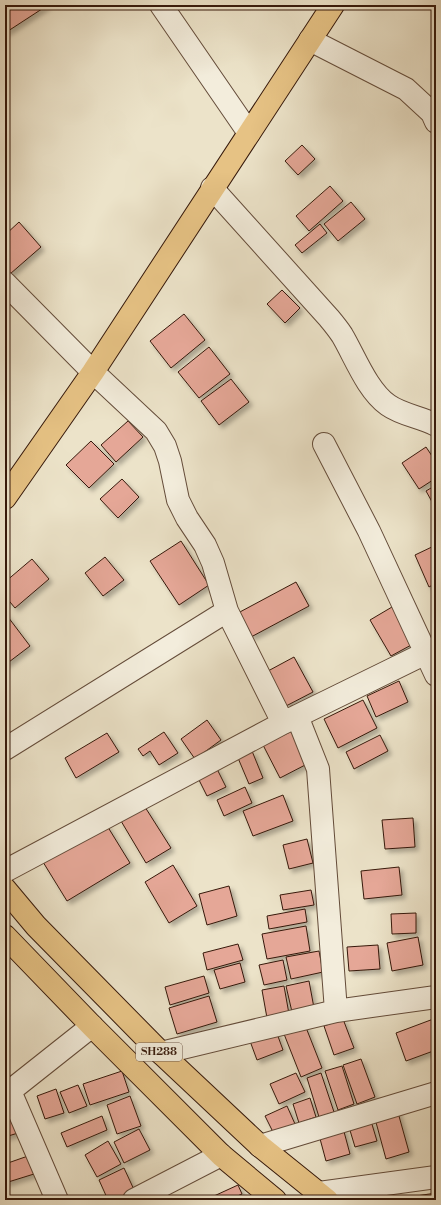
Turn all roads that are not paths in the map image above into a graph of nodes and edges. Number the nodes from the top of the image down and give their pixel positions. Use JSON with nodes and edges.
{"nodes":[{"id":1,"x":161,"y":5,"type":"edge"},
{"id":2,"x":332,"y":5,"type":"edge"},
{"id":3,"x":310,"y":40,"type":"junction"},
{"id":4,"x":436,"y":122,"type":"edge"},
{"id":5,"x":249,"y":133,"type":"junction"},
{"id":6,"x":212,"y":188,"type":"junction"},
{"id":7,"x":5,"y":283,"type":"edge"},
{"id":8,"x":92,"y":372,"type":"junction"},
{"id":9,"x":436,"y":425,"type":"edge"},
{"id":10,"x":324,"y":444,"type":"dead end"},
{"id":11,"x":5,"y":498,"type":"edge"},
{"id":12,"x":227,"y":611,"type":"junction"},
{"id":13,"x":431,"y":650,"type":"edge"},
{"id":14,"x":436,"y":675,"type":"edge"},
{"id":15,"x":290,"y":719,"type":"junction"},
{"id":16,"x":5,"y":749,"type":"edge"},
{"id":17,"x":5,"y":871,"type":"edge"},
{"id":18,"x":5,"y":889,"type":"edge"},
{"id":19,"x":5,"y":936,"type":"edge"},
{"id":20,"x":436,"y":997,"type":"edge"},
{"id":21,"x":336,"y":1011,"type":"junction"},
{"id":22,"x":92,"y":1026,"type":"junction"},
{"id":23,"x":161,"y":1053,"type":"junction"},
{"id":24,"x":7,"y":1092,"type":"edge"},
{"id":25,"x":436,"y":1093,"type":"edge"},
{"id":26,"x":260,"y":1146,"type":"junction"},
{"id":27,"x":221,"y":1154,"type":"junction"},
{"id":28,"x":436,"y":1177,"type":"edge"},
{"id":29,"x":323,"y":1197,"type":"edge"},
{"id":30,"x":56,"y":1200,"type":"edge"},
{"id":31,"x":134,"y":1200,"type":"edge"},
{"id":32,"x":275,"y":1200,"type":"edge"}],
"edges":[{"from":1,"to":5,"type":"street"},
{"from":2,"to":3,"type":"main road"},
{"from":3,"to":4,"type":"street"},
{"from":3,"to":5,"type":"main road"},
{"from":5,"to":6,"type":"main road"},
{"from":6,"to":8,"type":"main road"},
{"from":6,"to":9,"type":"street"},
{"from":7,"to":8,"type":"street"},
{"from":8,"to":11,"type":"main road"},
{"from":8,"to":12,"type":"street"},
{"from":10,"to":13,"type":"street"},
{"from":12,"to":15,"type":"street"},
{"from":12,"to":16,"type":"street"},
{"from":13,"to":14,"type":"street"},
{"from":13,"to":15,"type":"street"},
{"from":15,"to":17,"type":"street"},
{"from":15,"to":21,"type":"street"},
{"from":18,"to":23,"type":"main road","number":"SH288"},
{"from":19,"to":22,"type":"main road","number":"SH288"},
{"from":20,"to":21,"type":"street"},
{"from":21,"to":23,"type":"street"},
{"from":22,"to":24,"type":"street"},
{"from":22,"to":27,"type":"main road","number":"SH288"},
{"from":23,"to":26,"type":"main road","number":"SH288"},
{"from":24,"to":30,"type":"street"},
{"from":25,"to":26,"type":"street"},
{"from":26,"to":29,"type":"main road","number":"SH288"},
{"from":27,"to":31,"type":"street"},
{"from":27,"to":32,"type":"main road","number":"SH288"},
{"from":28,"to":29,"type":"street"}]}
